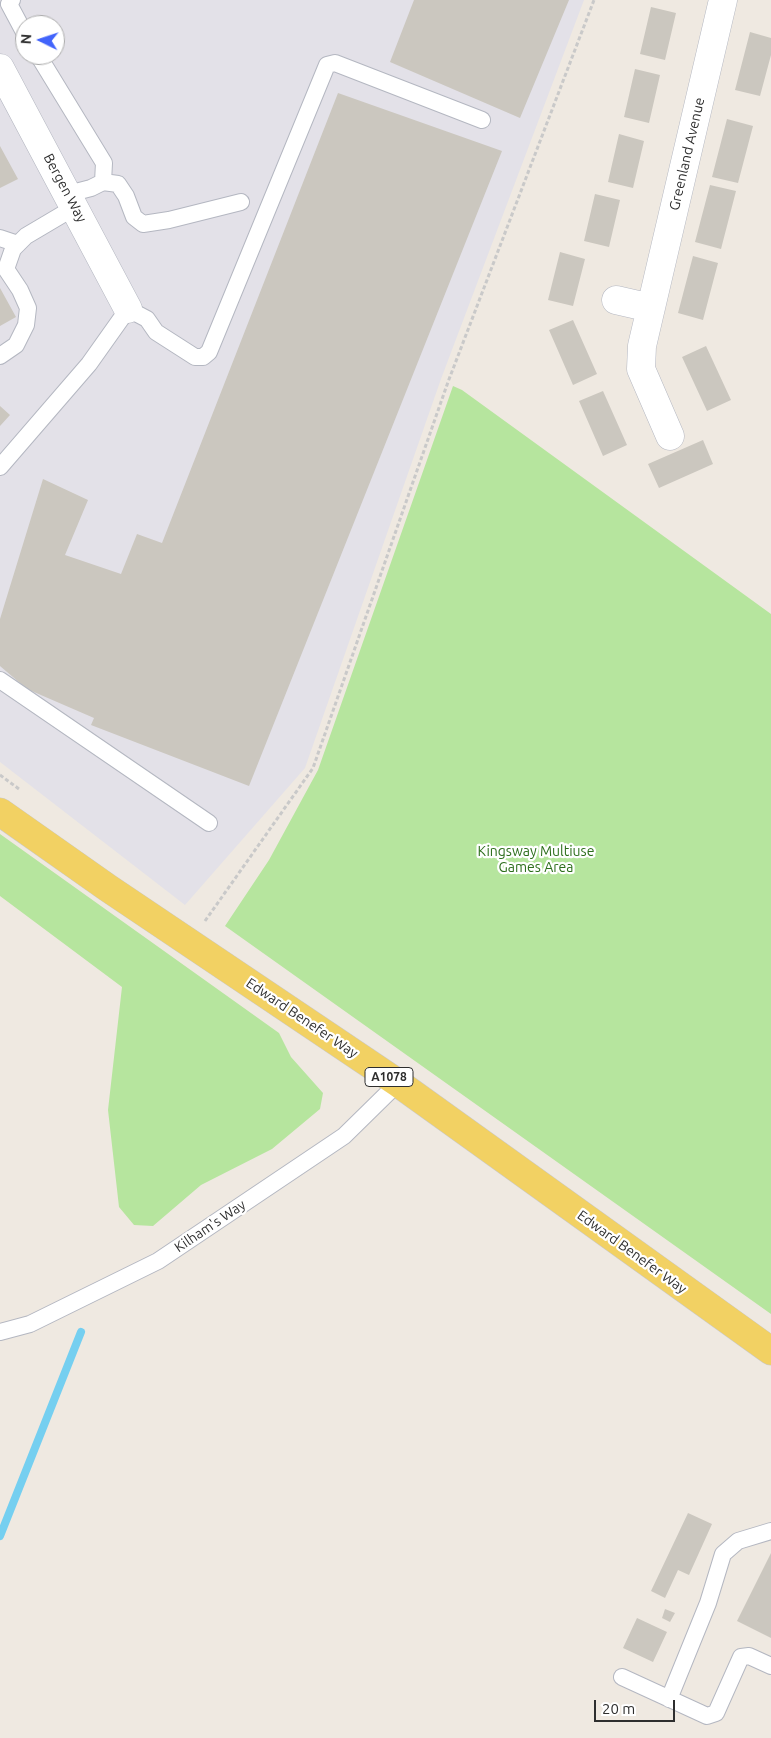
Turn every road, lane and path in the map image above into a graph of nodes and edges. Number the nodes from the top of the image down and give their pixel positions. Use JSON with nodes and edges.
{"nodes":[{"id":1,"x":12,"y":0,"type":"edge"},
{"id":2,"x":594,"y":0,"type":"edge"},
{"id":3,"x":723,"y":0,"type":"edge"},
{"id":4,"x":15,"y":15,"type":"edge"},
{"id":5,"x":44,"y":65,"type":"edge"},
{"id":6,"x":0,"y":68,"type":"edge"},
{"id":7,"x":482,"y":120,"type":"dead end"},
{"id":8,"x":103,"y":182,"type":"junction"},
{"id":9,"x":71,"y":200,"type":"junction"},
{"id":10,"x":241,"y":202,"type":"dead end"},
{"id":11,"x":0,"y":238,"type":"edge"},
{"id":12,"x":18,"y":244,"type":"junction"},
{"id":13,"x":616,"y":300,"type":"dead end"},
{"id":14,"x":128,"y":308,"type":"junction"},
{"id":15,"x":651,"y":308,"type":"junction"},
{"id":16,"x":0,"y":356,"type":"edge"},
{"id":17,"x":670,"y":436,"type":"dead end"},
{"id":18,"x":0,"y":467,"type":"edge"},
{"id":19,"x":0,"y":680,"type":"edge"},
{"id":20,"x":0,"y":812,"type":"edge"},
{"id":21,"x":209,"y":823,"type":"dead end"},
{"id":22,"x":204,"y":924,"type":"dead end"},
{"id":23,"x":398,"y":1083,"type":"junction"},
{"id":24,"x":0,"y":1332,"type":"edge"},
{"id":25,"x":771,"y":1351,"type":"edge"},
{"id":26,"x":771,"y":1531,"type":"edge"},
{"id":27,"x":771,"y":1666,"type":"edge"},
{"id":28,"x":622,"y":1677,"type":"dead end"},
{"id":29,"x":669,"y":1699,"type":"junction"}],
"edges":[{"from":1,"to":4,"type":"lane"},
{"from":2,"to":22,"type":"path"},
{"from":3,"to":15,"type":"street","name":"Greenland Avenue"},
{"from":5,"to":8,"type":"lane"},
{"from":6,"to":9,"type":"street","name":"Bergen Way"},
{"from":7,"to":14,"type":"lane"},
{"from":8,"to":9,"type":"lane"},
{"from":8,"to":10,"type":"lane"},
{"from":9,"to":12,"type":"lane"},
{"from":9,"to":14,"type":"street","name":"Bergen Way"},
{"from":11,"to":12,"type":"lane"},
{"from":12,"to":16,"type":"lane"},
{"from":13,"to":15,"type":"street"},
{"from":14,"to":18,"type":"lane"},
{"from":15,"to":17,"type":"street","name":"Greenland Avenue"},
{"from":19,"to":21,"type":"lane"},
{"from":20,"to":23,"type":"main road","name":"Edward Benefer Way","number":"A1078"},
{"from":23,"to":24,"type":"lane","name":"Kilham's Way"},
{"from":23,"to":25,"type":"main road","name":"Edward Benefer Way","number":"A1078"},
{"from":26,"to":29,"type":"lane"},
{"from":27,"to":29,"type":"lane"},
{"from":28,"to":29,"type":"lane"}]}
